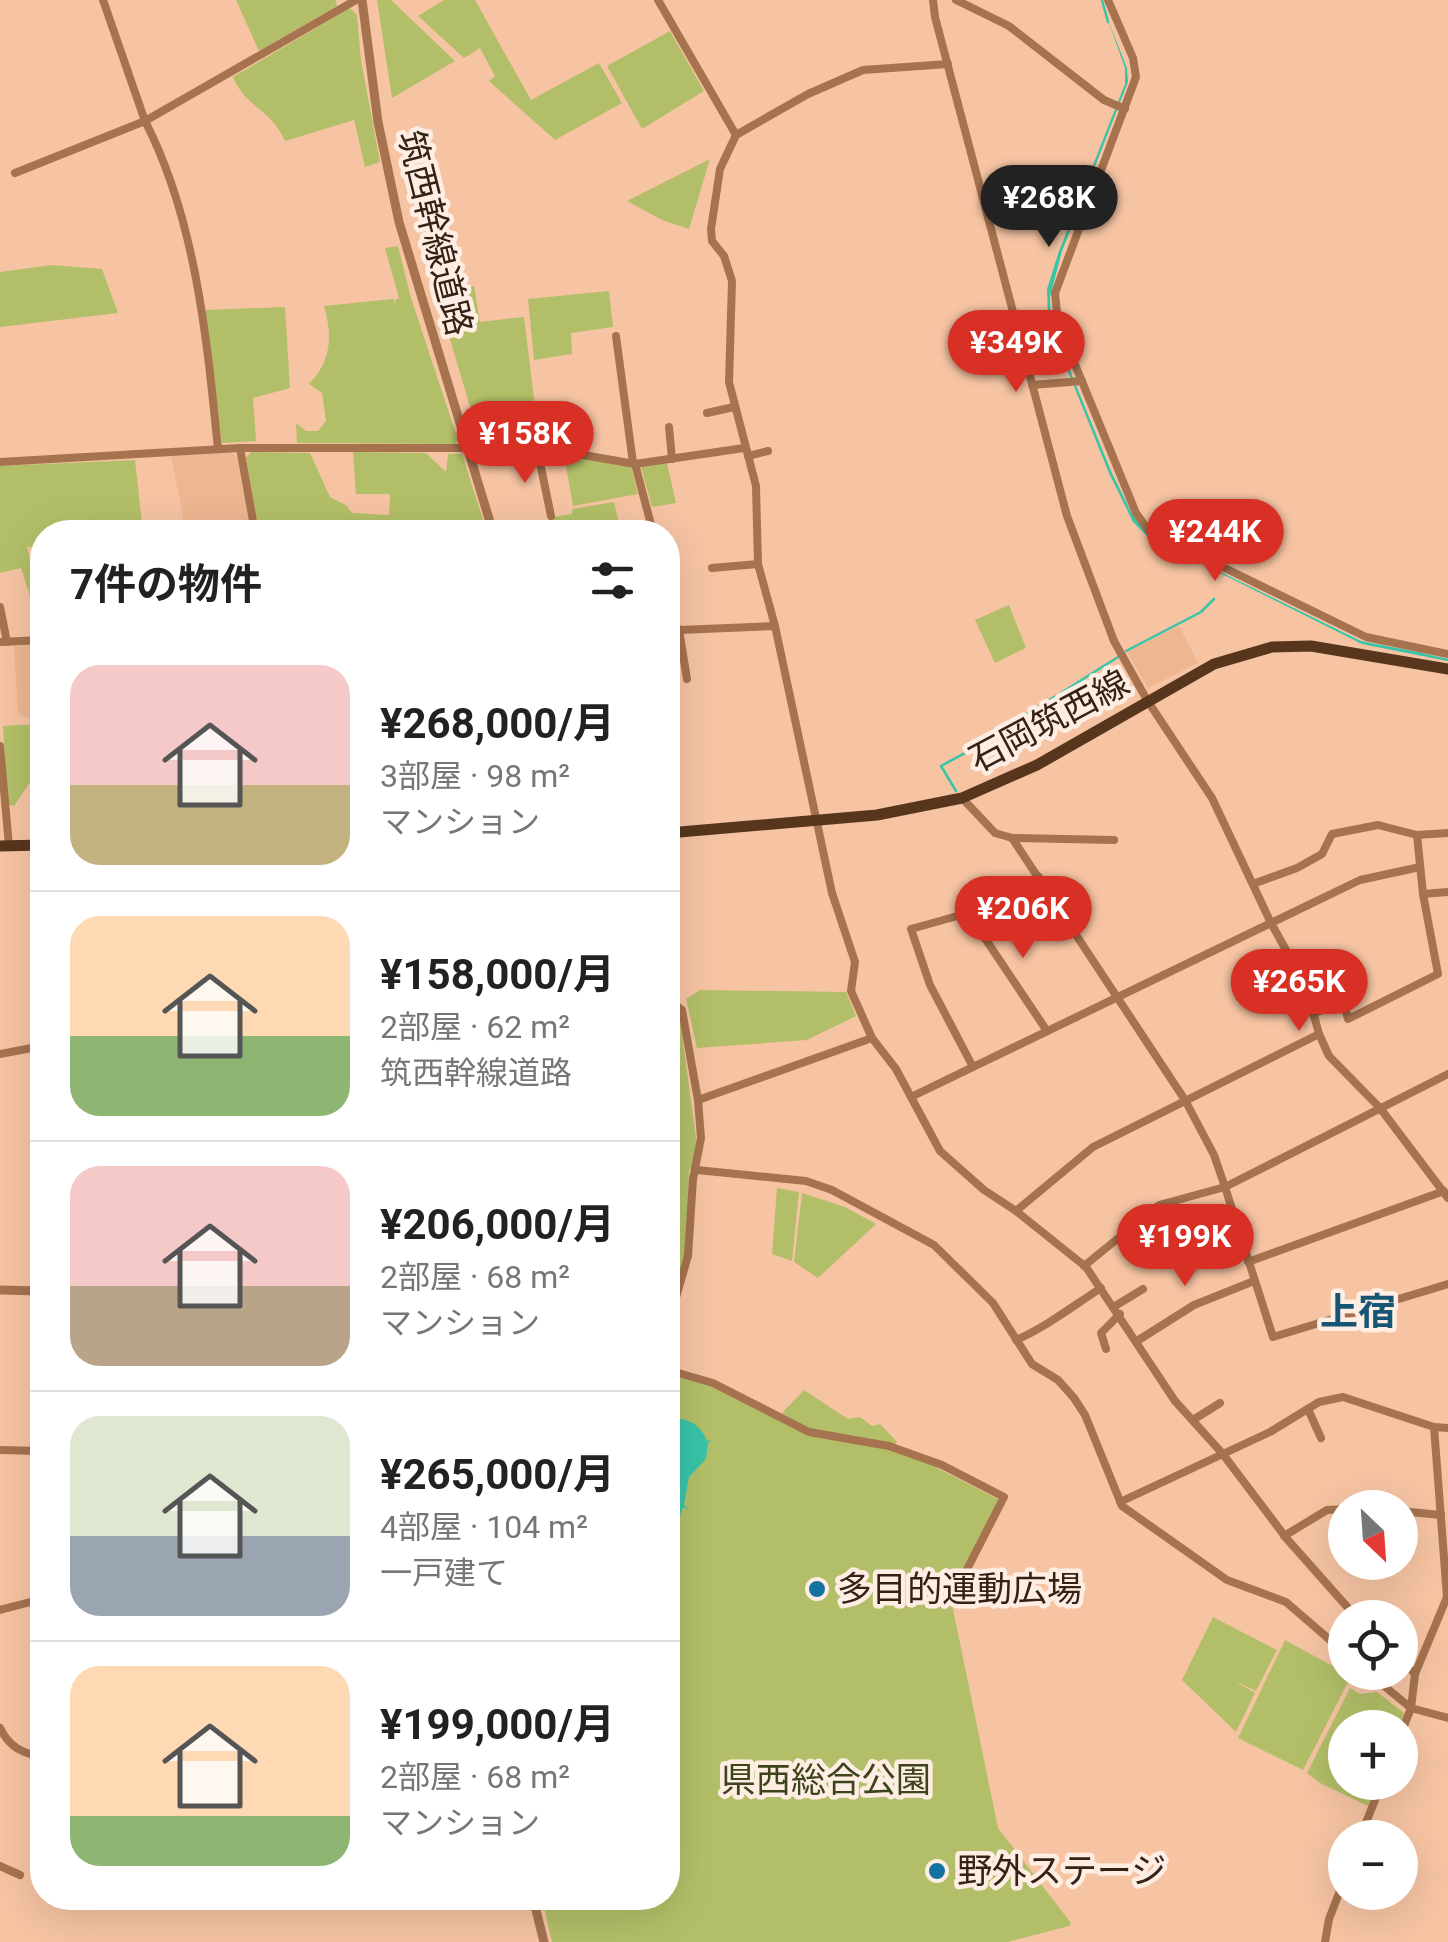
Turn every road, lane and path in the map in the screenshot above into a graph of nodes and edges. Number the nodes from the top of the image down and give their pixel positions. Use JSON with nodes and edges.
{"nodes":[{"id":1,"x":102,"y":0,"type":"edge"},
{"id":2,"x":359,"y":0,"type":"edge"},
{"id":3,"x":658,"y":0,"type":"edge"},
{"id":4,"x":933,"y":0,"type":"edge"},
{"id":5,"x":956,"y":0,"type":"edge"},
{"id":6,"x":1108,"y":0,"type":"edge"},
{"id":7,"x":948,"y":64,"type":"junction"},
{"id":8,"x":1125,"y":110,"type":"junction"},
{"id":9,"x":145,"y":121,"type":"junction"},
{"id":10,"x":736,"y":135,"type":"junction"},
{"id":11,"x":15,"y":173,"type":"dead end"},
{"id":12,"x":616,"y":336,"type":"dead end"},
{"id":13,"x":1082,"y":382,"type":"junction"},
{"id":14,"x":1032,"y":385,"type":"junction"},
{"id":15,"x":734,"y":407,"type":"junction"},
{"id":16,"x":707,"y":413,"type":"dead end"},
{"id":17,"x":668,"y":427,"type":"dead end"},
{"id":18,"x":240,"y":448,"type":"junction"},
{"id":19,"x":537,"y":448,"type":"junction"},
{"id":20,"x":218,"y":449,"type":"junction"},
{"id":21,"x":468,"y":450,"type":"junction"},
{"id":22,"x":768,"y":451,"type":"dead end"},
{"id":23,"x":746,"y":452,"type":"junction"},
{"id":24,"x":672,"y":459,"type":"junction"},
{"id":25,"x":0,"y":462,"type":"edge"},
{"id":26,"x":634,"y":463,"type":"junction"},
{"id":27,"x":551,"y":516,"type":"dead end"},
{"id":28,"x":254,"y":520,"type":"edge"},
{"id":29,"x":489,"y":520,"type":"edge"},
{"id":30,"x":650,"y":520,"type":"edge"},
{"id":31,"x":758,"y":564,"type":"junction"},
{"id":32,"x":712,"y":568,"type":"dead end"},
{"id":33,"x":0,"y":607,"type":"edge"},
{"id":34,"x":775,"y":626,"type":"junction"},
{"id":35,"x":680,"y":627,"type":"edge"},
{"id":36,"x":30,"y":641,"type":"edge"},
{"id":37,"x":4,"y":642,"type":"edge"},
{"id":38,"x":680,"y":652,"type":"edge"},
{"id":39,"x":1448,"y":654,"type":"edge"},
{"id":40,"x":1448,"y":669,"type":"edge"},
{"id":41,"x":686,"y":678,"type":"dead end"},
{"id":42,"x":1148,"y":700,"type":"junction"},
{"id":43,"x":0,"y":746,"type":"edge"},
{"id":44,"x":962,"y":798,"type":"junction"},
{"id":45,"x":817,"y":821,"type":"junction"},
{"id":46,"x":680,"y":832,"type":"edge"},
{"id":47,"x":1448,"y":833,"type":"edge"},
{"id":48,"x":1416,"y":835,"type":"junction"},
{"id":49,"x":1012,"y":838,"type":"junction"},
{"id":50,"x":1114,"y":840,"type":"dead end"},
{"id":51,"x":4,"y":846,"type":"edge"},
{"id":52,"x":30,"y":847,"type":"edge"},
{"id":53,"x":1420,"y":866,"type":"junction"},
{"id":54,"x":1039,"y":877,"type":"junction"},
{"id":55,"x":1253,"y":884,"type":"junction"},
{"id":56,"x":1448,"y":892,"type":"edge"},
{"id":57,"x":1423,"y":894,"type":"junction"},
{"id":58,"x":968,"y":913,"type":"junction"},
{"id":59,"x":1272,"y":923,"type":"junction"},
{"id":60,"x":1118,"y":997,"type":"junction"},
{"id":61,"x":680,"y":1008,"type":"edge"},
{"id":62,"x":1313,"y":1012,"type":"junction"},
{"id":63,"x":1047,"y":1031,"type":"junction"},
{"id":64,"x":1319,"y":1034,"type":"junction"},
{"id":65,"x":872,"y":1038,"type":"junction"},
{"id":66,"x":30,"y":1048,"type":"edge"},
{"id":67,"x":0,"y":1054,"type":"edge"},
{"id":68,"x":973,"y":1067,"type":"junction"},
{"id":69,"x":1448,"y":1074,"type":"edge"},
{"id":70,"x":911,"y":1097,"type":"junction"},
{"id":71,"x":698,"y":1100,"type":"junction"},
{"id":72,"x":1186,"y":1100,"type":"junction"},
{"id":73,"x":1380,"y":1108,"type":"junction"},
{"id":74,"x":697,"y":1170,"type":"junction"},
{"id":75,"x":1226,"y":1187,"type":"junction"},
{"id":76,"x":1446,"y":1194,"type":"edge"},
{"id":77,"x":1016,"y":1211,"type":"junction"},
{"id":78,"x":1248,"y":1262,"type":"junction"},
{"id":79,"x":1084,"y":1266,"type":"junction"},
{"id":80,"x":1254,"y":1281,"type":"junction"},
{"id":81,"x":680,"y":1284,"type":"edge"},
{"id":82,"x":1448,"y":1284,"type":"edge"},
{"id":83,"x":1101,"y":1288,"type":"junction"},
{"id":84,"x":1143,"y":1289,"type":"dead end"},
{"id":85,"x":0,"y":1290,"type":"edge"},
{"id":86,"x":30,"y":1291,"type":"edge"},
{"id":87,"x":1189,"y":1308,"type":"junction"},
{"id":88,"x":1117,"y":1310,"type":"junction"},
{"id":89,"x":1196,"y":1320,"type":"dead end"},
{"id":90,"x":1016,"y":1340,"type":"junction"},
{"id":91,"x":1138,"y":1341,"type":"junction"},
{"id":92,"x":1106,"y":1349,"type":"dead end"},
{"id":93,"x":680,"y":1373,"type":"edge"},
{"id":94,"x":1220,"y":1403,"type":"dead end"},
{"id":95,"x":1308,"y":1409,"type":"junction"},
{"id":96,"x":1192,"y":1420,"type":"junction"},
{"id":97,"x":1434,"y":1427,"type":"junction"},
{"id":98,"x":1448,"y":1428,"type":"edge"},
{"id":99,"x":1322,"y":1438,"type":"dead end"},
{"id":100,"x":0,"y":1450,"type":"edge"},
{"id":101,"x":30,"y":1451,"type":"edge"},
{"id":102,"x":1222,"y":1453,"type":"junction"},
{"id":103,"x":1120,"y":1502,"type":"junction"},
{"id":104,"x":1328,"y":1510,"type":"edge"},
{"id":105,"x":1418,"y":1513,"type":"edge"},
{"id":106,"x":1442,"y":1515,"type":"junction"},
{"id":107,"x":1284,"y":1536,"type":"junction"},
{"id":108,"x":960,"y":1583,"type":"dead end"},
{"id":109,"x":1448,"y":1598,"type":"edge"},
{"id":110,"x":1341,"y":1600,"type":"edge"},
{"id":111,"x":30,"y":1602,"type":"edge"},
{"id":112,"x":0,"y":1610,"type":"edge"},
{"id":113,"x":1328,"y":1638,"type":"edge"},
{"id":114,"x":1418,"y":1667,"type":"edge"},
{"id":115,"x":1389,"y":1690,"type":"edge"},
{"id":116,"x":1413,"y":1690,"type":"edge"},
{"id":117,"x":1411,"y":1708,"type":"junction"},
{"id":118,"x":1448,"y":1718,"type":"edge"},
{"id":119,"x":0,"y":1728,"type":"edge"},
{"id":120,"x":30,"y":1754,"type":"edge"},
{"id":121,"x":0,"y":1866,"type":"edge"},
{"id":122,"x":20,"y":1875,"type":"dead end"},
{"id":123,"x":536,"y":1910,"type":"edge"},
{"id":124,"x":1331,"y":1910,"type":"edge"},
{"id":125,"x":544,"y":1942,"type":"edge"},
{"id":126,"x":1324,"y":1942,"type":"edge"}],
"edges":[{"from":1,"to":9,"type":"street"},
{"from":2,"to":9,"type":"street"},
{"from":2,"to":21,"type":"street","name":"筑西幹線道路"},
{"from":3,"to":10,"type":"street"},
{"from":4,"to":7,"type":"street"},
{"from":5,"to":8,"type":"street"},
{"from":6,"to":8,"type":"street"},
{"from":7,"to":10,"type":"street"},
{"from":7,"to":14,"type":"street"},
{"from":8,"to":13,"type":"street"},
{"from":9,"to":11,"type":"street"},
{"from":9,"to":20,"type":"street"},
{"from":10,"to":15,"type":"street"},
{"from":12,"to":26,"type":"street"},
{"from":13,"to":14,"type":"street"},
{"from":13,"to":39,"type":"street"},
{"from":14,"to":42,"type":"street"},
{"from":15,"to":16,"type":"street"},
{"from":15,"to":23,"type":"street"},
{"from":17,"to":24,"type":"street"},
{"from":18,"to":20,"type":"street"},
{"from":18,"to":21,"type":"street"},
{"from":18,"to":28,"type":"street"},
{"from":19,"to":21,"type":"street"},
{"from":19,"to":26,"type":"street"},
{"from":19,"to":27,"type":"street"},
{"from":20,"to":25,"type":"street"},
{"from":21,"to":29,"type":"street","name":"筑西幹線道路"},
{"from":22,"to":23,"type":"street"},
{"from":23,"to":24,"type":"street"},
{"from":23,"to":31,"type":"street"},
{"from":24,"to":26,"type":"street"},
{"from":26,"to":30,"type":"street"},
{"from":31,"to":32,"type":"street"},
{"from":31,"to":34,"type":"street"},
{"from":33,"to":37,"type":"street"},
{"from":34,"to":35,"type":"street"},
{"from":34,"to":45,"type":"street"},
{"from":36,"to":37,"type":"street"},
{"from":38,"to":41,"type":"street"},
{"from":40,"to":42,"type":"main road","name":"石岡筑西線"},
{"from":42,"to":44,"type":"main road","name":"石岡筑西線"},
{"from":42,"to":55,"type":"street"},
{"from":43,"to":51,"type":"street"},
{"from":44,"to":45,"type":"main road","name":"石岡筑西線"},
{"from":44,"to":49,"type":"street"},
{"from":45,"to":46,"type":"main road","name":"石岡筑西線"},
{"from":45,"to":65,"type":"street"},
{"from":47,"to":48,"type":"street"},
{"from":48,"to":53,"type":"street"},
{"from":48,"to":55,"type":"street"},
{"from":49,"to":50,"type":"street"},
{"from":49,"to":54,"type":"street"},
{"from":51,"to":52,"type":"main road"},
{"from":53,"to":57,"type":"street"},
{"from":53,"to":59,"type":"street"},
{"from":54,"to":58,"type":"street"},
{"from":54,"to":60,"type":"street"},
{"from":55,"to":59,"type":"street"},
{"from":56,"to":57,"type":"street"},
{"from":57,"to":62,"type":"street"},
{"from":58,"to":63,"type":"street"},
{"from":58,"to":68,"type":"street"},
{"from":59,"to":60,"type":"street"},
{"from":59,"to":62,"type":"street"},
{"from":60,"to":63,"type":"street"},
{"from":60,"to":72,"type":"street"},
{"from":61,"to":71,"type":"street"},
{"from":62,"to":64,"type":"street"},
{"from":63,"to":68,"type":"street"},
{"from":64,"to":72,"type":"street"},
{"from":64,"to":73,"type":"street"},
{"from":65,"to":70,"type":"street"},
{"from":65,"to":71,"type":"street"},
{"from":66,"to":67,"type":"street"},
{"from":68,"to":70,"type":"street"},
{"from":69,"to":73,"type":"street"},
{"from":70,"to":77,"type":"street"},
{"from":71,"to":74,"type":"street"},
{"from":72,"to":75,"type":"street"},
{"from":72,"to":77,"type":"street"},
{"from":73,"to":75,"type":"street"},
{"from":73,"to":76,"type":"street"},
{"from":74,"to":81,"type":"street"},
{"from":74,"to":90,"type":"street"},
{"from":75,"to":78,"type":"street"},
{"from":75,"to":79,"type":"street"},
{"from":76,"to":78,"type":"street"},
{"from":77,"to":79,"type":"street"},
{"from":78,"to":80,"type":"street"},
{"from":79,"to":83,"type":"street"},
{"from":80,"to":82,"type":"street"},
{"from":80,"to":87,"type":"street"},
{"from":83,"to":88,"type":"street"},
{"from":83,"to":90,"type":"street"},
{"from":84,"to":88,"type":"street"},
{"from":85,"to":86,"type":"street"},
{"from":87,"to":89,"type":"street"},
{"from":87,"to":91,"type":"street"},
{"from":88,"to":91,"type":"street"},
{"from":88,"to":92,"type":"street"},
{"from":90,"to":103,"type":"street"},
{"from":91,"to":96,"type":"street"},
{"from":93,"to":108,"type":"street"},
{"from":94,"to":96,"type":"street"},
{"from":95,"to":97,"type":"street"},
{"from":95,"to":99,"type":"street"},
{"from":95,"to":102,"type":"street"},
{"from":96,"to":102,"type":"street"},
{"from":97,"to":98,"type":"street"},
{"from":97,"to":106,"type":"street"},
{"from":100,"to":101,"type":"street"},
{"from":102,"to":103,"type":"street"},
{"from":102,"to":107,"type":"street"},
{"from":103,"to":113,"type":"street"},
{"from":104,"to":107,"type":"street"},
{"from":105,"to":106,"type":"street"},
{"from":106,"to":109,"type":"street"},
{"from":107,"to":110,"type":"street"},
{"from":109,"to":114,"type":"street"},
{"from":111,"to":112,"type":"street"},
{"from":115,"to":117,"type":"street"},
{"from":116,"to":117,"type":"street"},
{"from":117,"to":118,"type":"street"},
{"from":119,"to":120,"type":"street"},
{"from":121,"to":122,"type":"street"},
{"from":123,"to":125,"type":"street"},
{"from":124,"to":126,"type":"street"}]}
